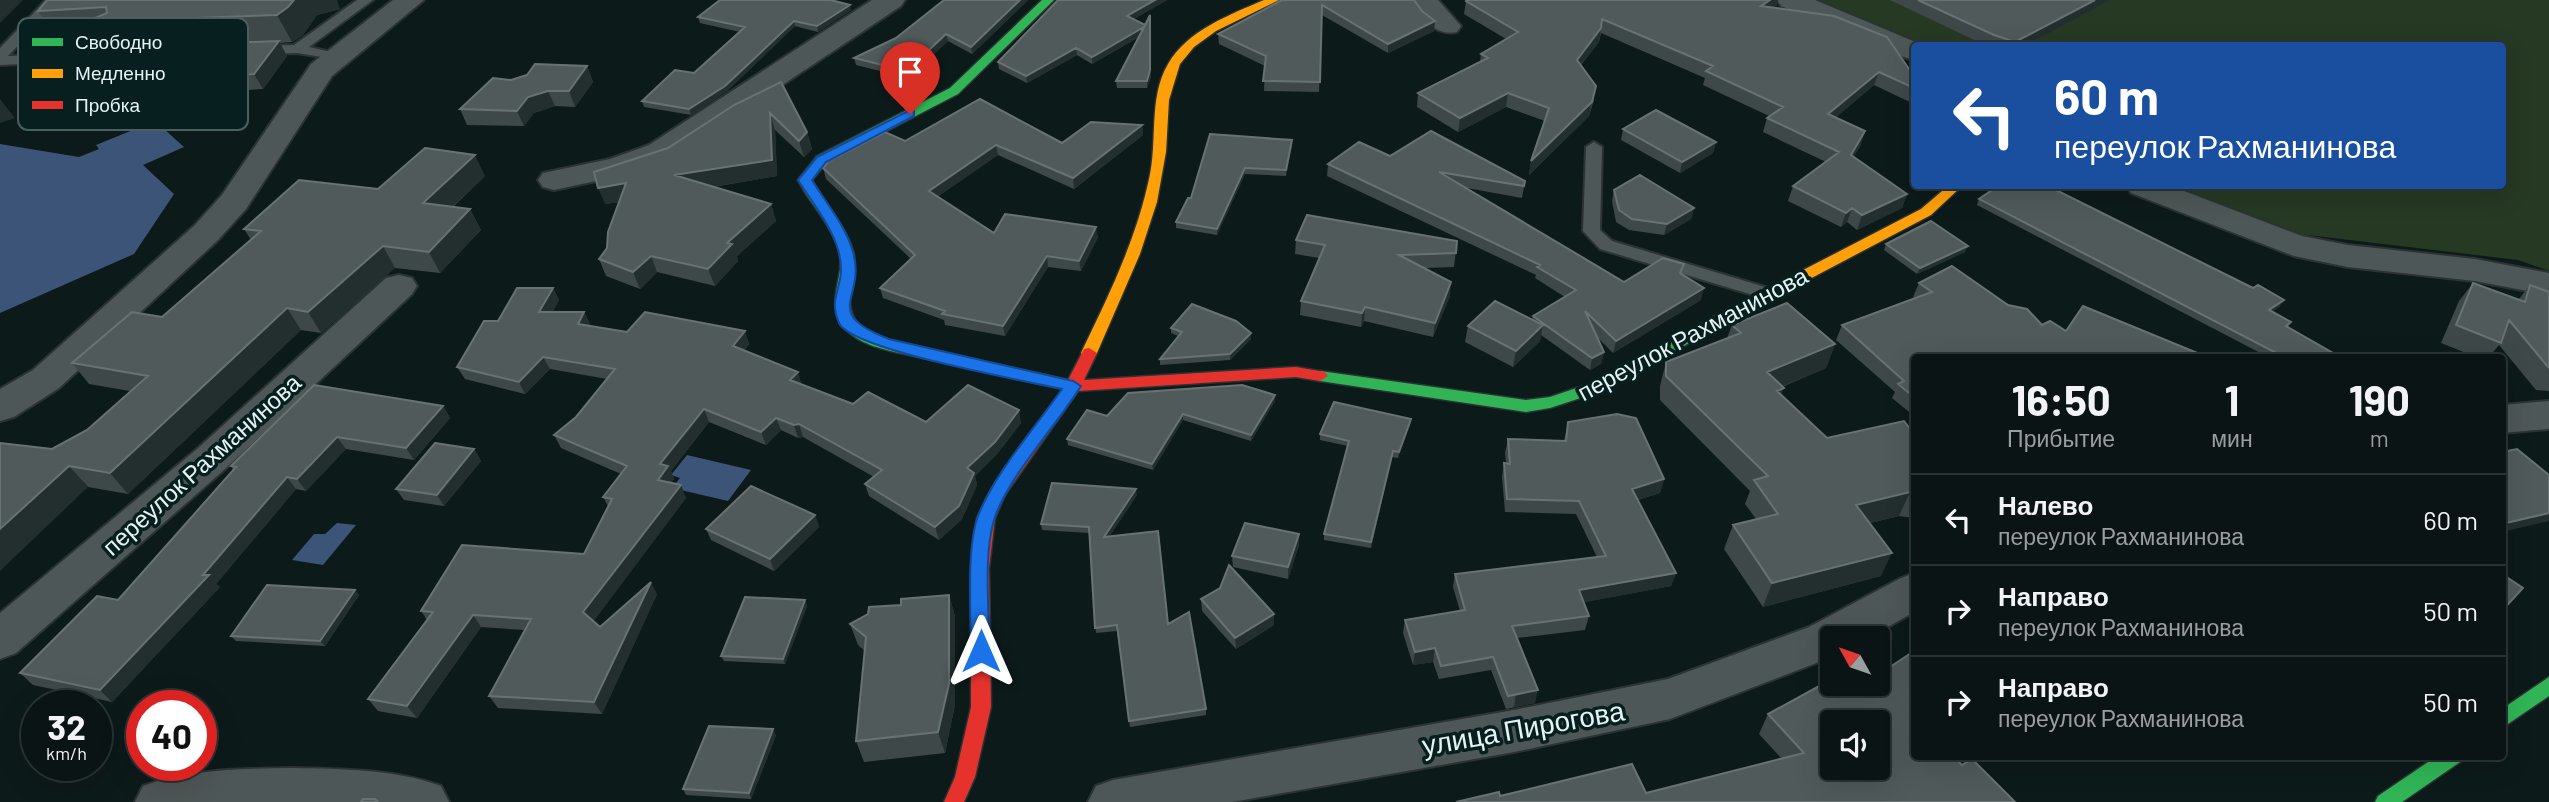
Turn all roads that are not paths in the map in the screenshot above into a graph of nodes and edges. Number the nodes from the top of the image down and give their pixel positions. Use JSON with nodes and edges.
{"nodes":[{"id":1,"x":54,"y":0,"type":"edge"},
{"id":2,"x":891,"y":0,"type":"edge"},
{"id":3,"x":1048,"y":0,"type":"edge"},
{"id":4,"x":1273,"y":0,"type":"edge"},
{"id":5,"x":1423,"y":0,"type":"edge"},
{"id":6,"x":1791,"y":0,"type":"edge"},
{"id":7,"x":386,"y":3,"type":"edge"},
{"id":8,"x":38,"y":18,"type":"edge"},
{"id":9,"x":1447,"y":26,"type":"dead end"},
{"id":10,"x":18,"y":39,"type":"edge"},
{"id":11,"x":297,"y":49,"type":"junction"},
{"id":12,"x":1911,"y":50,"type":"edge"},
{"id":13,"x":248,"y":51,"type":"edge"},
{"id":14,"x":335,"y":57,"type":"junction"},
{"id":15,"x":0,"y":59,"type":"edge"},
{"id":16,"x":18,"y":59,"type":"edge"},
{"id":17,"x":1594,"y":148,"type":"dead end"},
{"id":18,"x":554,"y":180,"type":"dead end"},
{"id":19,"x":1952,"y":189,"type":"edge"},
{"id":20,"x":2151,"y":189,"type":"edge"},
{"id":21,"x":2549,"y":285,"type":"edge"},
{"id":22,"x":399,"y":286,"type":"dead end"},
{"id":23,"x":1769,"y":294,"type":"junction"},
{"id":24,"x":1073,"y":386,"type":"junction"},
{"id":25,"x":0,"y":407,"type":"edge"},
{"id":26,"x":2549,"y":415,"type":"edge"},
{"id":27,"x":2506,"y":419,"type":"edge"},
{"id":28,"x":1911,"y":593,"type":"edge"},
{"id":29,"x":0,"y":639,"type":"edge"},
{"id":30,"x":2549,"y":685,"type":"edge"},
{"id":31,"x":2506,"y":717,"type":"edge"},
{"id":32,"x":2447,"y":760,"type":"edge"},
{"id":33,"x":160,"y":802,"type":"edge"},
{"id":34,"x":424,"y":802,"type":"edge"},
{"id":35,"x":954,"y":802,"type":"edge"},
{"id":36,"x":1113,"y":802,"type":"edge"},
{"id":37,"x":2385,"y":802,"type":"edge"}],
"edges":[{"from":1,"to":8,"type":"lane"},
{"from":2,"to":18,"type":"street"},
{"from":3,"to":24,"type":"street","name":"переулок Рахманинова"},
{"from":4,"to":24,"type":"street"},
{"from":5,"to":9,"type":"street"},
{"from":6,"to":12,"type":"street"},
{"from":7,"to":11,"type":"lane"},
{"from":7,"to":14,"type":"street"},
{"from":10,"to":15,"type":"lane"},
{"from":11,"to":13,"type":"lane"},
{"from":11,"to":14,"type":"lane"},
{"from":14,"to":25,"type":"street"},
{"from":15,"to":16,"type":"lane"},
{"from":17,"to":23,"type":"lane"},
{"from":19,"to":23,"type":"street","name":"переулок Рахманинова"},
{"from":20,"to":21,"type":"street"},
{"from":22,"to":29,"type":"street","name":"переулок Рахманинова"},
{"from":23,"to":24,"type":"street","name":"переулок Рахманинова"},
{"from":24,"to":35,"type":"street"},
{"from":26,"to":27,"type":"street"},
{"from":28,"to":36,"type":"street","name":"улица Пирогова"},
{"from":30,"to":31,"type":"street"},
{"from":32,"to":37,"type":"street"},
{"from":33,"to":34,"type":"street"}]}
